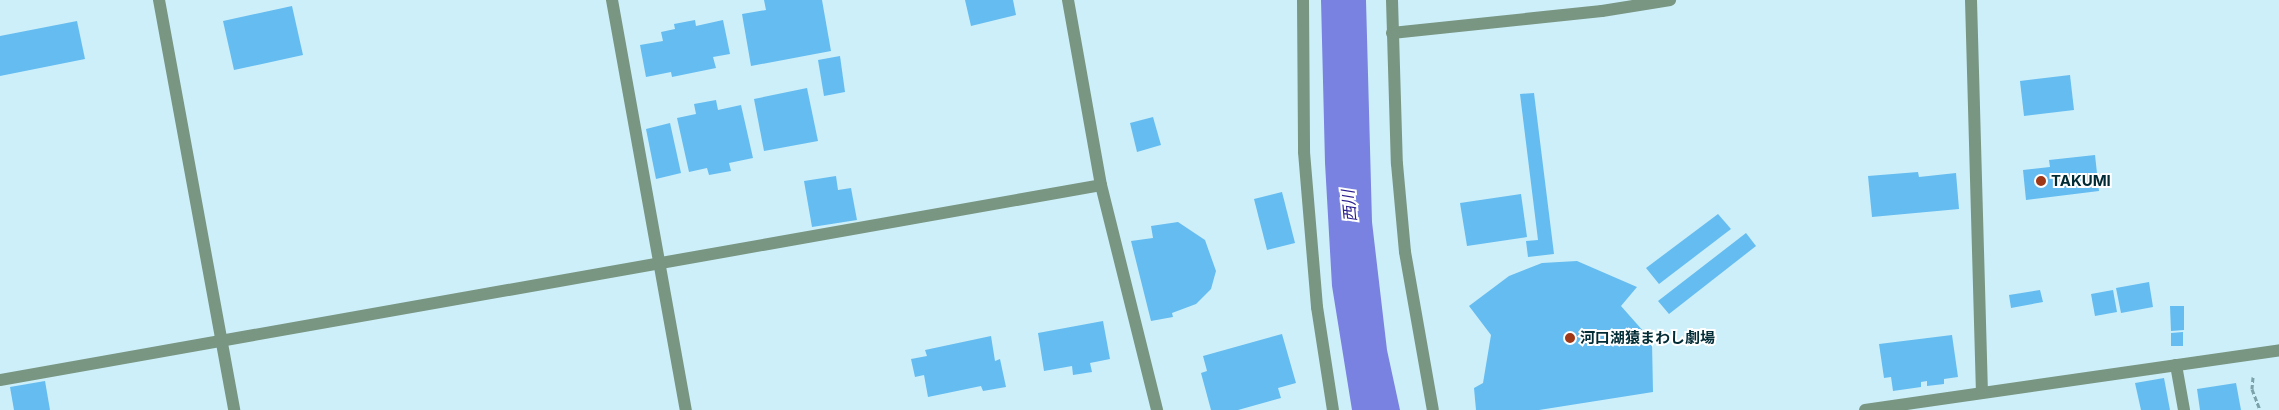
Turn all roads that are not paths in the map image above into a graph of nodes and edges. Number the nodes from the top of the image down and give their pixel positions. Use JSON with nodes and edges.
{"nodes":[{"id":1,"x":159,"y":0,"type":"edge"},
{"id":2,"x":612,"y":0,"type":"edge"},
{"id":3,"x":1068,"y":0,"type":"edge"},
{"id":4,"x":1303,"y":0,"type":"edge"},
{"id":5,"x":1392,"y":0,"type":"edge"},
{"id":6,"x":1670,"y":0,"type":"edge"},
{"id":7,"x":1971,"y":0,"type":"edge"},
{"id":8,"x":1392,"y":33,"type":"junction"},
{"id":9,"x":1101,"y":185,"type":"junction"},
{"id":10,"x":658,"y":263,"type":"junction"},
{"id":11,"x":221,"y":342,"type":"junction"},
{"id":12,"x":2279,"y":350,"type":"edge"},
{"id":13,"x":2176,"y":365,"type":"junction"},
{"id":14,"x":0,"y":380,"type":"edge"},
{"id":15,"x":1982,"y":393,"type":"junction"},
{"id":16,"x":234,"y":410,"type":"edge"},
{"id":17,"x":686,"y":410,"type":"edge"},
{"id":18,"x":1156,"y":410,"type":"edge"},
{"id":19,"x":1333,"y":410,"type":"edge"},
{"id":20,"x":1433,"y":410,"type":"edge"},
{"id":21,"x":1865,"y":410,"type":"edge"},
{"id":22,"x":2184,"y":410,"type":"edge"}],
"edges":[{"from":1,"to":11,"type":"street"},
{"from":2,"to":10,"type":"street"},
{"from":3,"to":9,"type":"street"},
{"from":4,"to":19,"type":"street"},
{"from":5,"to":8,"type":"street"},
{"from":6,"to":8,"type":"street"},
{"from":7,"to":15,"type":"street"},
{"from":8,"to":20,"type":"street"},
{"from":9,"to":10,"type":"street"},
{"from":9,"to":18,"type":"street"},
{"from":10,"to":11,"type":"street"},
{"from":10,"to":17,"type":"street"},
{"from":11,"to":14,"type":"street"},
{"from":11,"to":16,"type":"street"},
{"from":12,"to":13,"type":"street"},
{"from":13,"to":15,"type":"street"},
{"from":13,"to":22,"type":"street"},
{"from":15,"to":21,"type":"street"}]}
